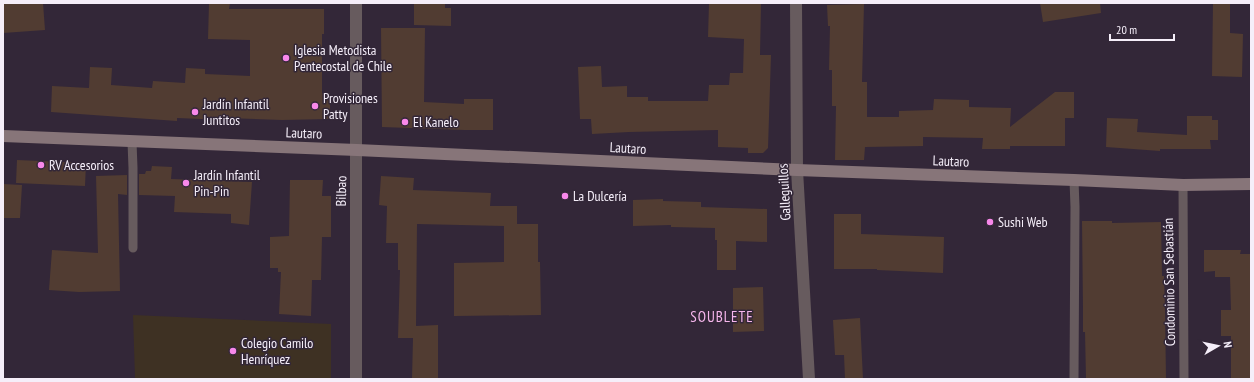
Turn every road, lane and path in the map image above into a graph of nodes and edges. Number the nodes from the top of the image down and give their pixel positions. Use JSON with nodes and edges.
{"nodes":[{"id":1,"x":356,"y":3,"type":"edge"},
{"id":2,"x":796,"y":3,"type":"edge"},
{"id":3,"x":3,"y":136,"type":"edge"},
{"id":4,"x":132,"y":142,"type":"junction"},
{"id":5,"x":357,"y":150,"type":"junction"},
{"id":6,"x":797,"y":170,"type":"junction"},
{"id":7,"x":1074,"y":180,"type":"junction"},
{"id":8,"x":1251,"y":184,"type":"edge"},
{"id":9,"x":1183,"y":185,"type":"junction"},
{"id":10,"x":133,"y":248,"type":"dead end"},
{"id":11,"x":356,"y":379,"type":"edge"},
{"id":12,"x":809,"y":379,"type":"edge"},
{"id":13,"x":1074,"y":379,"type":"edge"},
{"id":14,"x":1184,"y":379,"type":"edge"}],
"edges":[{"from":1,"to":5,"type":"street","name":"Bilbao"},
{"from":2,"to":6,"type":"street","name":"Galleguillos"},
{"from":3,"to":4,"type":"main road","name":"Lautaro"},
{"from":4,"to":5,"type":"main road","name":"Lautaro"},
{"from":4,"to":10,"type":"lane"},
{"from":5,"to":6,"type":"main road","name":"Lautaro"},
{"from":5,"to":11,"type":"street","name":"Bilbao"},
{"from":6,"to":7,"type":"main road","name":"Lautaro"},
{"from":6,"to":12,"type":"street","name":"Galleguillos"},
{"from":7,"to":9,"type":"main road","name":"Lautaro"},
{"from":7,"to":13,"type":"lane"},
{"from":8,"to":9,"type":"main road","name":"Lautaro"},
{"from":9,"to":14,"type":"lane","name":"Condominio San Sebastián"}]}
